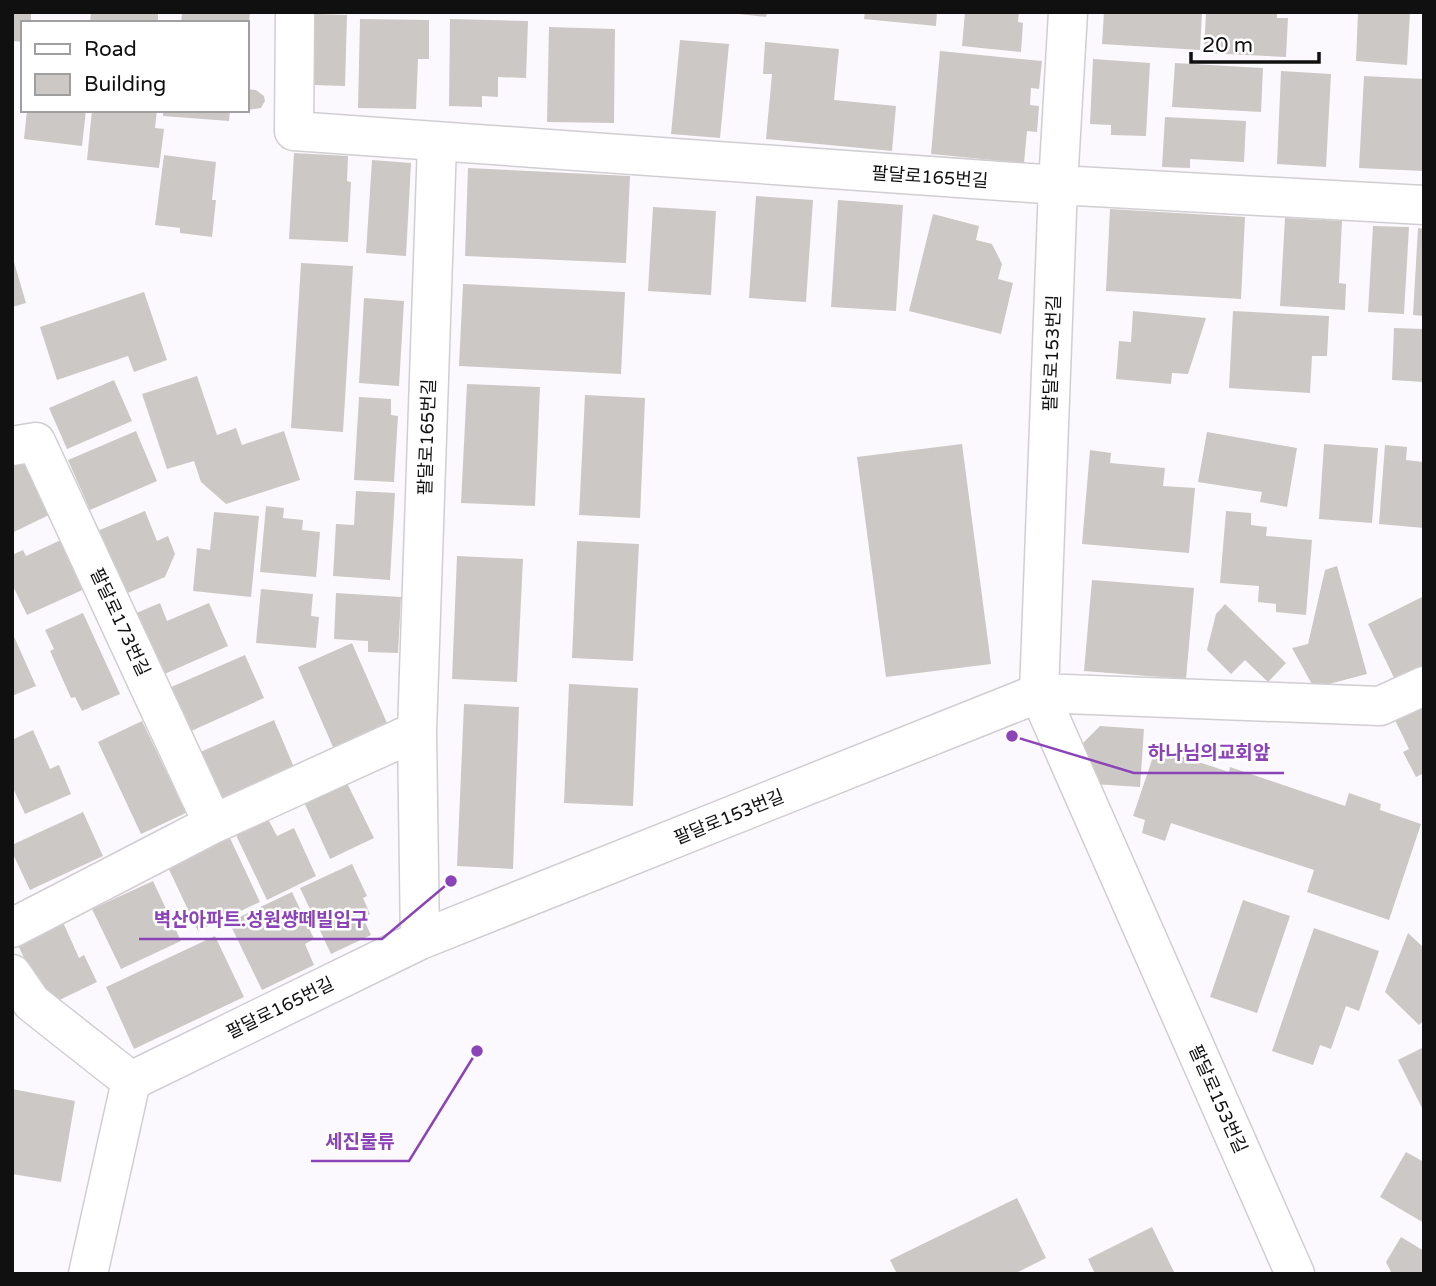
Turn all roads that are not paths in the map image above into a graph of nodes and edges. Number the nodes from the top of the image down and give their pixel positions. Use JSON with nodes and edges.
{"nodes":[{"id":1,"x":295,"y":12,"type":"edge"},
{"id":2,"x":1068,"y":12,"type":"edge"},
{"id":3,"x":437,"y":143,"type":"junction"},
{"id":4,"x":1058,"y":185,"type":"junction"},
{"id":5,"x":1424,"y":205,"type":"edge"},
{"id":6,"x":12,"y":446,"type":"edge"},
{"id":7,"x":1424,"y":686,"type":"edge"},
{"id":8,"x":1039,"y":693,"type":"junction"},
{"id":9,"x":417,"y":731,"type":"junction"},
{"id":10,"x":213,"y":824,"type":"junction"},
{"id":11,"x":12,"y":928,"type":"edge"},
{"id":12,"x":419,"y":940,"type":"junction"},
{"id":13,"x":12,"y":974,"type":"edge"},
{"id":14,"x":131,"y":1081,"type":"junction"},
{"id":15,"x":88,"y":1274,"type":"edge"},
{"id":16,"x":1295,"y":1274,"type":"edge"}],
"edges":[{"from":1,"to":3,"type":"street","name":"팔달로165번길"},
{"from":2,"to":4,"type":"street","name":"팔달로153번길"},
{"from":3,"to":4,"type":"street","name":"팔달로165번길"},
{"from":3,"to":9,"type":"street","name":"팔달로165번길"},
{"from":4,"to":5,"type":"street","name":"팔달로165번길"},
{"from":4,"to":8,"type":"street","name":"팔달로153번길"},
{"from":6,"to":10,"type":"street","name":"팔달로173번길"},
{"from":7,"to":8,"type":"street","name":"팔달로153번길"},
{"from":8,"to":12,"type":"street","name":"팔달로153번길"},
{"from":8,"to":16,"type":"street","name":"팔달로153번길"},
{"from":9,"to":10,"type":"street"},
{"from":9,"to":12,"type":"street","name":"팔달로165번길"},
{"from":10,"to":11,"type":"street"},
{"from":12,"to":14,"type":"street","name":"팔달로165번길"},
{"from":13,"to":14,"type":"street"},
{"from":14,"to":15,"type":"street"}]}
